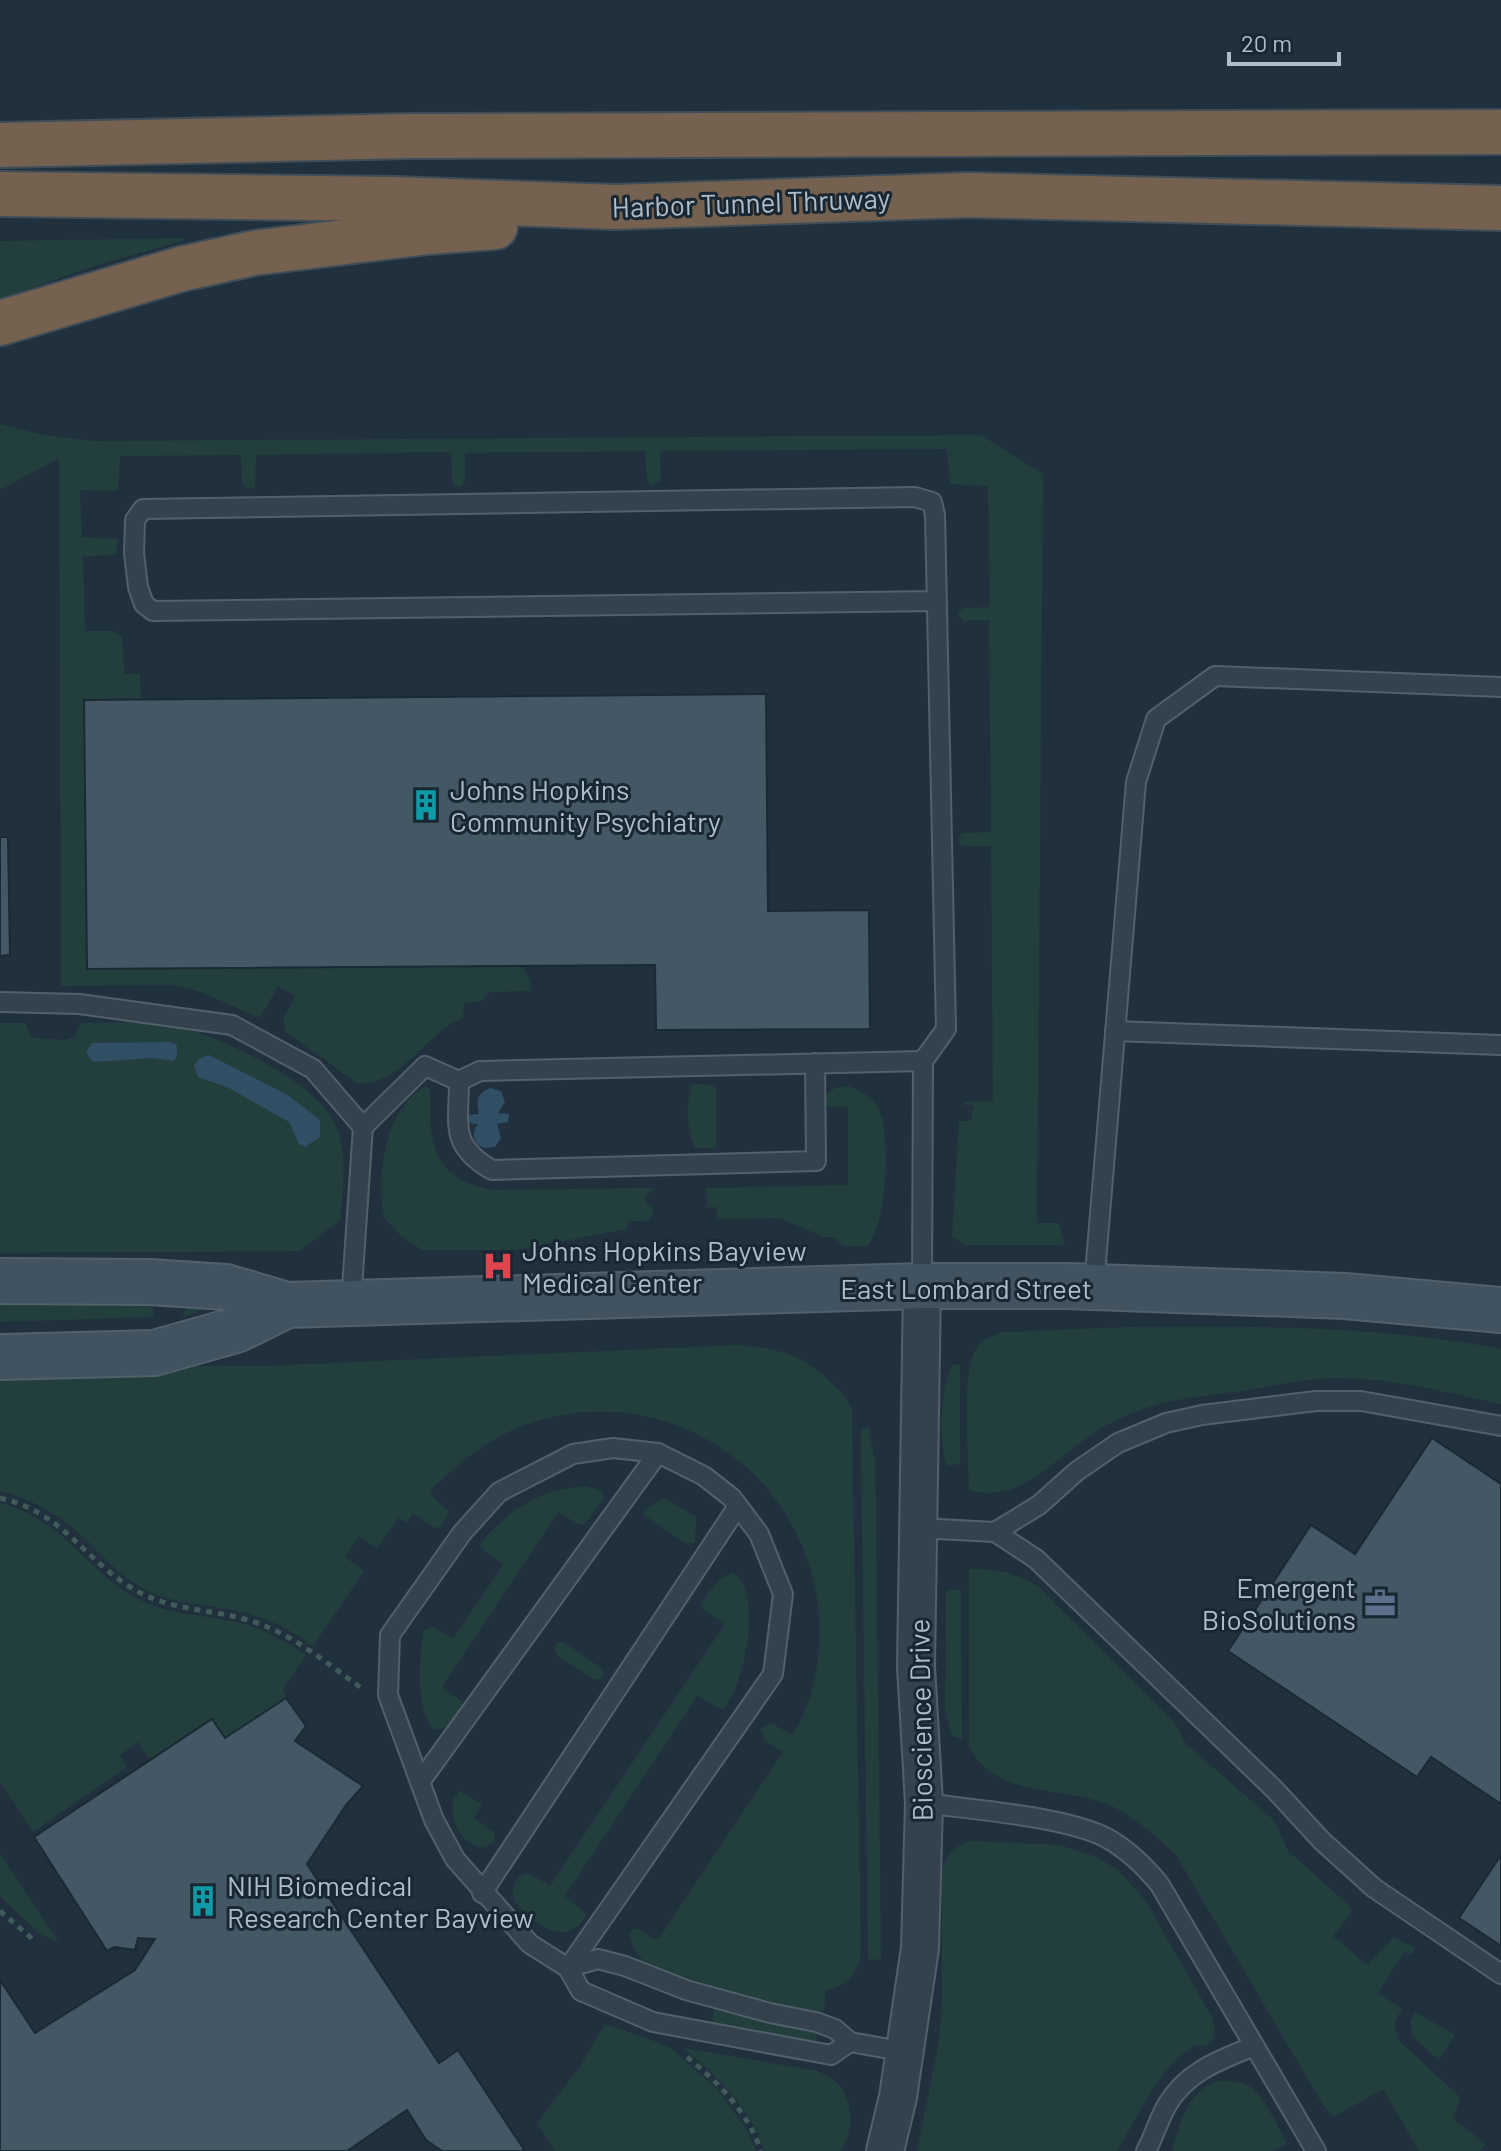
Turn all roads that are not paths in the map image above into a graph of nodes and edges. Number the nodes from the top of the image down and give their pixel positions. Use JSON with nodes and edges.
{"nodes":[{"id":1,"x":0,"y":123,"type":"edge"},
{"id":2,"x":1501,"y":132,"type":"edge"},
{"id":3,"x":410,"y":136,"type":"junction"},
{"id":4,"x":0,"y":145,"type":"edge"},
{"id":5,"x":0,"y":194,"type":"edge"},
{"id":6,"x":615,"y":207,"type":"junction"},
{"id":7,"x":1501,"y":208,"type":"edge"},
{"id":8,"x":0,"y":323,"type":"edge"},
{"id":9,"x":936,"y":601,"type":"junction"},
{"id":10,"x":1501,"y":687,"type":"edge"},
{"id":11,"x":0,"y":1002,"type":"edge"},
{"id":12,"x":1115,"y":1031,"type":"junction"},
{"id":13,"x":1501,"y":1045,"type":"edge"},
{"id":14,"x":923,"y":1061,"type":"junction"},
{"id":15,"x":815,"y":1063,"type":"junction"},
{"id":16,"x":459,"y":1081,"type":"junction"},
{"id":17,"x":363,"y":1127,"type":"junction"},
{"id":18,"x":0,"y":1281,"type":"edge"},
{"id":19,"x":922,"y":1286,"type":"junction"},
{"id":20,"x":1094,"y":1286,"type":"junction"},
{"id":21,"x":351,"y":1303,"type":"junction"},
{"id":22,"x":287,"y":1305,"type":"junction"},
{"id":23,"x":1501,"y":1310,"type":"edge"},
{"id":24,"x":0,"y":1357,"type":"edge"},
{"id":25,"x":1501,"y":1426,"type":"edge"},
{"id":26,"x":658,"y":1453,"type":"junction"},
{"id":27,"x":738,"y":1506,"type":"junction"},
{"id":28,"x":918,"y":1528,"type":"junction"},
{"id":29,"x":995,"y":1532,"type":"junction"},
{"id":30,"x":420,"y":1782,"type":"junction"},
{"id":31,"x":924,"y":1803,"type":"junction"},
{"id":32,"x":482,"y":1893,"type":"junction"},
{"id":33,"x":568,"y":1968,"type":"junction"},
{"id":34,"x":1501,"y":1974,"type":"edge"},
{"id":35,"x":850,"y":2042,"type":"junction"},
{"id":36,"x":1254,"y":2046,"type":"junction"},
{"id":37,"x":906,"y":2052,"type":"junction"},
{"id":38,"x":885,"y":2151,"type":"edge"},
{"id":39,"x":1146,"y":2151,"type":"edge"},
{"id":40,"x":1316,"y":2151,"type":"edge"}],
"edges":[{"from":1,"to":3,"type":"highway"},
{"from":2,"to":3,"type":"highway"},
{"from":3,"to":4,"type":"highway"},
{"from":5,"to":6,"type":"highway","name":"Harbor Tunnel Thruway"},
{"from":6,"to":7,"type":"highway","name":"Harbor Tunnel Thruway"},
{"from":6,"to":8,"type":"highway"},
{"from":9,"to":9,"type":"lane"},
{"from":9,"to":14,"type":"lane"},
{"from":10,"to":12,"type":"lane"},
{"from":11,"to":17,"type":"lane"},
{"from":12,"to":13,"type":"lane"},
{"from":12,"to":20,"type":"lane"},
{"from":14,"to":15,"type":"lane"},
{"from":14,"to":19,"type":"lane"},
{"from":15,"to":16,"type":"lane"},
{"from":15,"to":16,"type":"lane"},
{"from":16,"to":17,"type":"lane"},
{"from":17,"to":21,"type":"lane"},
{"from":18,"to":22,"type":"main road","name":"East Lombard Street"},
{"from":19,"to":20,"type":"main road","name":"East Lombard Street"},
{"from":19,"to":21,"type":"main road","name":"East Lombard Street"},
{"from":19,"to":28,"type":"street","name":"Bioscience Drive"},
{"from":20,"to":23,"type":"main road","name":"East Lombard Street"},
{"from":21,"to":22,"type":"main road","name":"East Lombard Street"},
{"from":22,"to":24,"type":"main road","name":"East Lombard Street"},
{"from":25,"to":29,"type":"lane"},
{"from":26,"to":27,"type":"lane"},
{"from":26,"to":30,"type":"lane"},
{"from":26,"to":30,"type":"lane"},
{"from":27,"to":32,"type":"lane"},
{"from":27,"to":33,"type":"lane"},
{"from":28,"to":29,"type":"lane"},
{"from":28,"to":31,"type":"street","name":"Bioscience Drive"},
{"from":29,"to":34,"type":"lane"},
{"from":30,"to":32,"type":"lane"},
{"from":31,"to":36,"type":"lane"},
{"from":31,"to":37,"type":"street","name":"Bioscience Drive"},
{"from":32,"to":33,"type":"lane"},
{"from":33,"to":35,"type":"lane"},
{"from":33,"to":35,"type":"lane"},
{"from":35,"to":37,"type":"lane"},
{"from":36,"to":39,"type":"lane"},
{"from":36,"to":40,"type":"lane"},
{"from":37,"to":38,"type":"street","name":"Bioscience Drive"}]}
